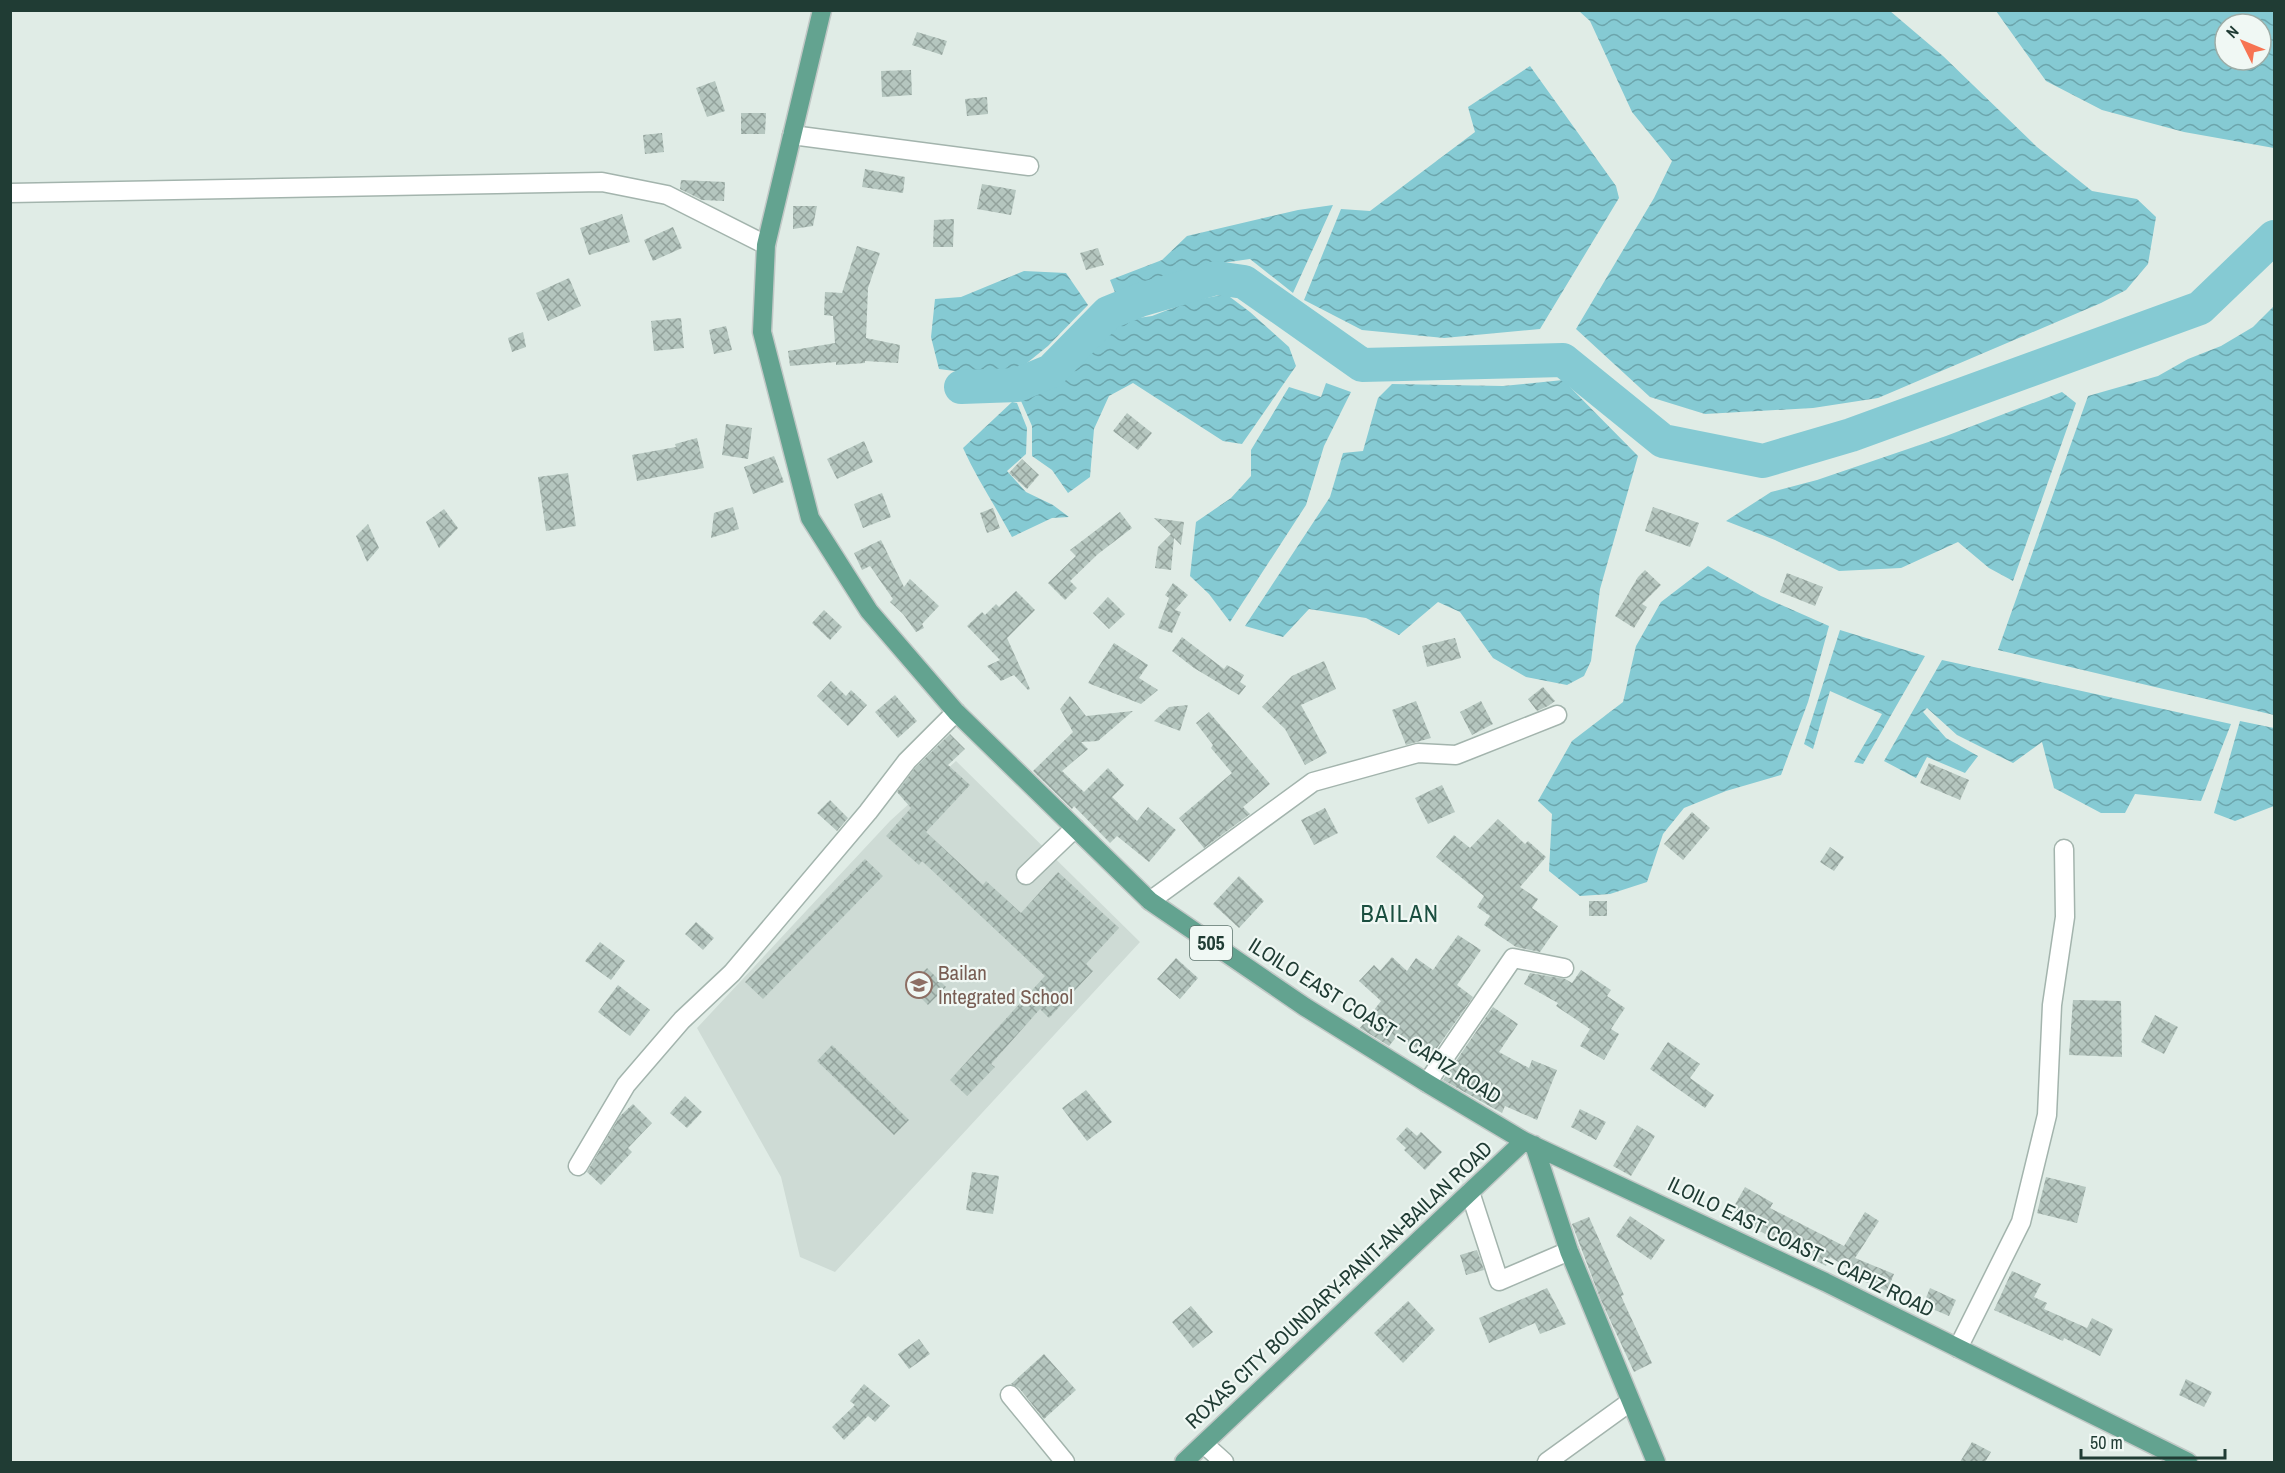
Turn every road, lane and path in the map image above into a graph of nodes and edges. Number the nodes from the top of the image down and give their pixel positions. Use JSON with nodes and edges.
{"nodes":[{"id":1,"x":822,"y":10,"type":"edge"},
{"id":2,"x":792,"y":135,"type":"junction"},
{"id":3,"x":1029,"y":166,"type":"dead end"},
{"id":4,"x":10,"y":194,"type":"edge"},
{"id":5,"x":766,"y":245,"type":"junction"},
{"id":6,"x":956,"y":712,"type":"junction"},
{"id":7,"x":1557,"y":715,"type":"dead end"},
{"id":8,"x":1075,"y":828,"type":"junction"},
{"id":9,"x":2064,"y":849,"type":"dead end"},
{"id":10,"x":1026,"y":875,"type":"dead end"},
{"id":11,"x":1150,"y":901,"type":"junction"},
{"id":12,"x":1564,"y":968,"type":"dead end"},
{"id":13,"x":1427,"y":1083,"type":"junction"},
{"id":14,"x":1529,"y":1143,"type":"junction"},
{"id":15,"x":578,"y":1166,"type":"dead end"},
{"id":16,"x":1470,"y":1192,"type":"junction"},
{"id":17,"x":1569,"y":1251,"type":"junction"},
{"id":18,"x":1958,"y":1348,"type":"junction"},
{"id":19,"x":1010,"y":1395,"type":"dead end"},
{"id":20,"x":1630,"y":1402,"type":"junction"},
{"id":21,"x":1204,"y":1444,"type":"junction"},
{"id":22,"x":1065,"y":1462,"type":"edge"},
{"id":23,"x":1184,"y":1462,"type":"edge"},
{"id":24,"x":1224,"y":1462,"type":"edge"},
{"id":25,"x":1547,"y":1462,"type":"edge"},
{"id":26,"x":1656,"y":1462,"type":"edge"},
{"id":27,"x":2188,"y":1462,"type":"edge"}],
"edges":[{"from":1,"to":2,"type":"main road","name":"ILOILO EAST COAST – CAPIZ ROAD","number":"505"},
{"from":2,"to":3,"type":"street"},
{"from":2,"to":5,"type":"main road","name":"ILOILO EAST COAST – CAPIZ ROAD","number":"505"},
{"from":4,"to":5,"type":"street"},
{"from":5,"to":6,"type":"main road","name":"ILOILO EAST COAST – CAPIZ ROAD","number":"505"},
{"from":6,"to":8,"type":"main road","name":"ILOILO EAST COAST – CAPIZ ROAD","number":"505"},
{"from":6,"to":15,"type":"street"},
{"from":7,"to":11,"type":"street"},
{"from":8,"to":10,"type":"street"},
{"from":8,"to":11,"type":"main road","name":"ILOILO EAST COAST – CAPIZ ROAD","number":"505"},
{"from":9,"to":18,"type":"street"},
{"from":11,"to":13,"type":"main road","name":"ILOILO EAST COAST – CAPIZ ROAD","number":"505"},
{"from":12,"to":13,"type":"street"},
{"from":13,"to":14,"type":"main road","name":"ILOILO EAST COAST – CAPIZ ROAD","number":"505"},
{"from":14,"to":16,"type":"main road","name":"ROXAS CITY BOUNDARY-PANIT-AN-BAILAN ROAD"},
{"from":14,"to":17,"type":"main road"},
{"from":14,"to":18,"type":"main road","name":"ILOILO EAST COAST – CAPIZ ROAD","number":"505"},
{"from":16,"to":17,"type":"street"},
{"from":16,"to":21,"type":"main road","name":"ROXAS CITY BOUNDARY-PANIT-AN-BAILAN ROAD"},
{"from":17,"to":20,"type":"main road"},
{"from":18,"to":27,"type":"main road","name":"ILOILO EAST COAST – CAPIZ ROAD","number":"505"},
{"from":19,"to":22,"type":"street"},
{"from":20,"to":25,"type":"street"},
{"from":20,"to":26,"type":"main road"},
{"from":21,"to":23,"type":"main road","name":"ROXAS CITY BOUNDARY-PANIT-AN-BAILAN ROAD"},
{"from":21,"to":24,"type":"street"}]}
